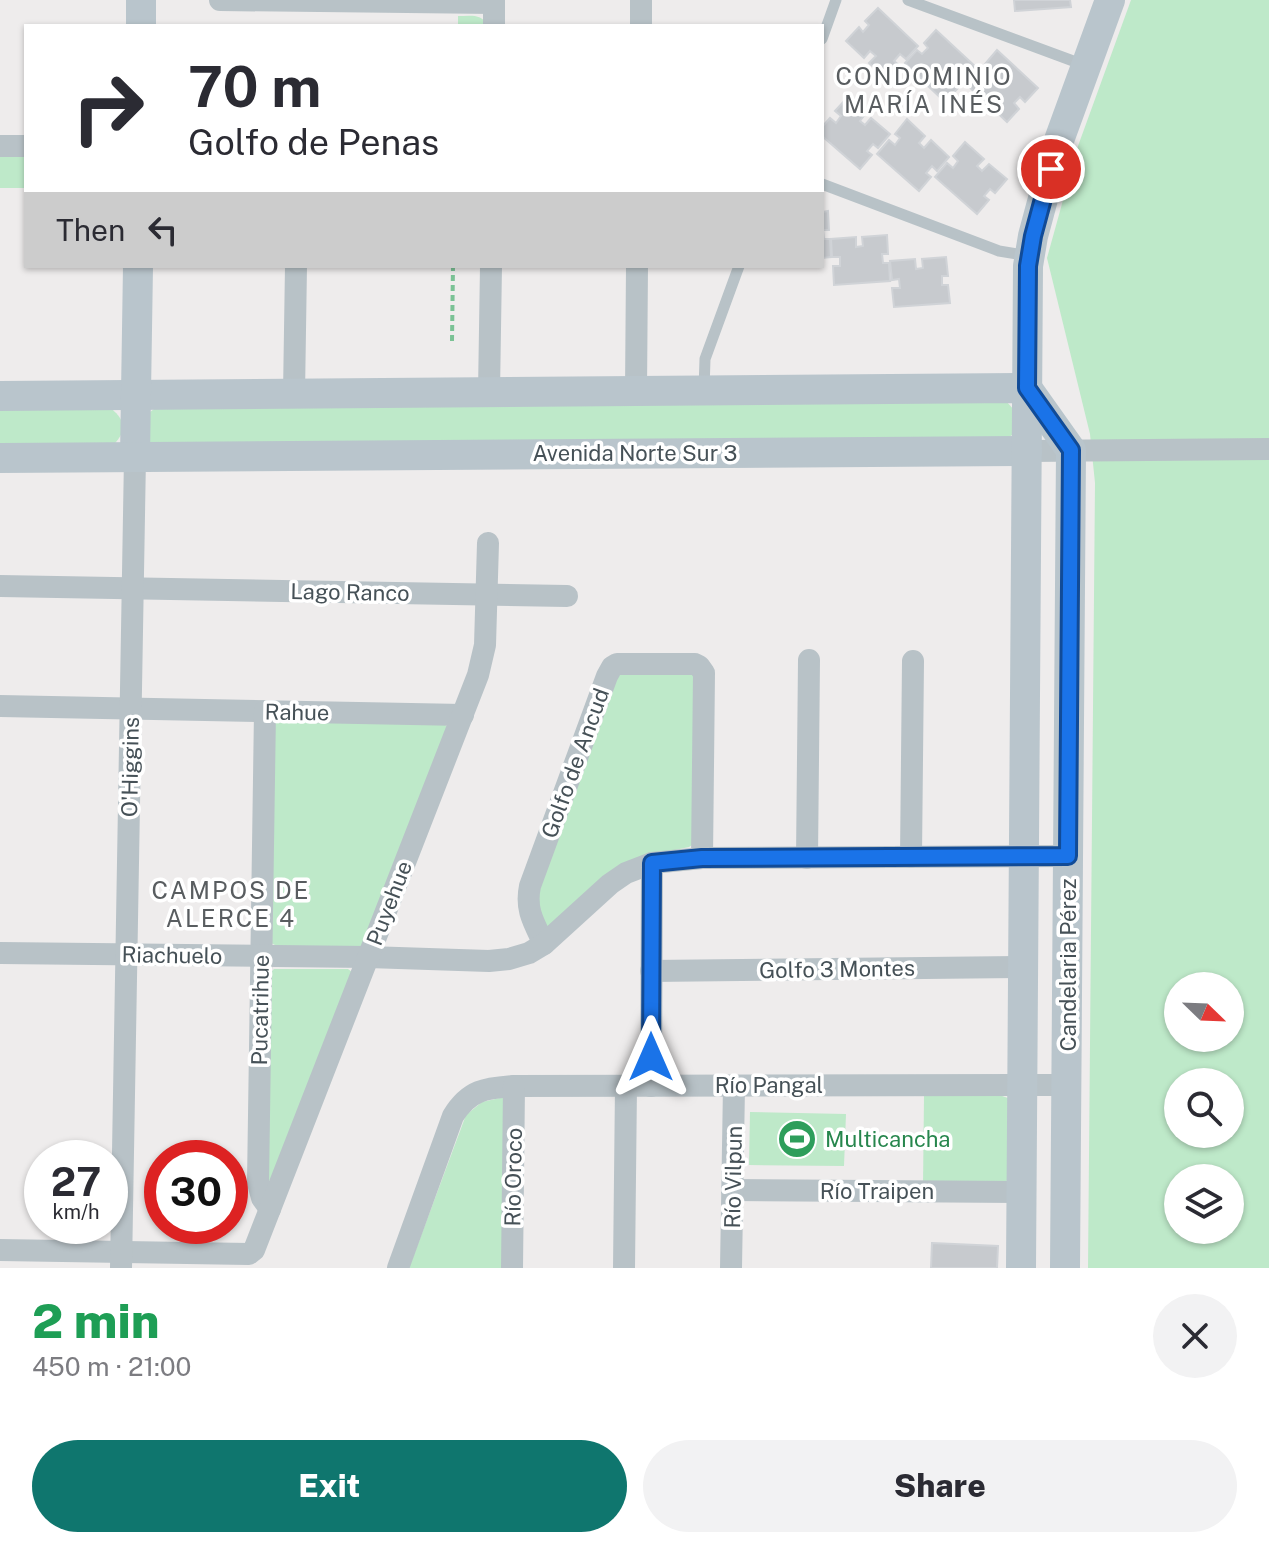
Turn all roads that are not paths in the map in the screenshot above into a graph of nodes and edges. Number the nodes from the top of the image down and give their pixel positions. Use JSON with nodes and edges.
{"nodes":[{"id":1,"x":141,"y":0,"type":"edge"},
{"id":2,"x":220,"y":0,"type":"edge"},
{"id":3,"x":301,"y":0,"type":"edge"},
{"id":4,"x":641,"y":0,"type":"edge"},
{"id":5,"x":836,"y":0,"type":"edge"},
{"id":6,"x":908,"y":0,"type":"edge"},
{"id":7,"x":1110,"y":0,"type":"edge"},
{"id":8,"x":494,"y":10,"type":"edge"},
{"id":9,"x":141,"y":24,"type":"edge"},
{"id":10,"x":641,"y":24,"type":"edge"},
{"id":11,"x":824,"y":33,"type":"edge"},
{"id":12,"x":1086,"y":65,"type":"junction"},
{"id":13,"x":0,"y":146,"type":"edge"},
{"id":14,"x":24,"y":146,"type":"edge"},
{"id":15,"x":824,"y":185,"type":"edge"},
{"id":16,"x":1029,"y":256,"type":"junction"},
{"id":17,"x":138,"y":268,"type":"edge"},
{"id":18,"x":296,"y":268,"type":"edge"},
{"id":19,"x":491,"y":268,"type":"edge"},
{"id":20,"x":637,"y":268,"type":"edge"},
{"id":21,"x":738,"y":268,"type":"edge"},
{"id":22,"x":1027,"y":388,"type":"junction"},
{"id":23,"x":636,"y":391,"type":"junction"},
{"id":24,"x":704,"y":391,"type":"junction"},
{"id":25,"x":489,"y":392,"type":"junction"},
{"id":26,"x":294,"y":394,"type":"junction"},
{"id":27,"x":136,"y":395,"type":"junction"},
{"id":28,"x":0,"y":396,"type":"edge"},
{"id":29,"x":1269,"y":449,"type":"edge"},
{"id":30,"x":1071,"y":450,"type":"junction"},
{"id":31,"x":1027,"y":451,"type":"junction"},
{"id":32,"x":135,"y":457,"type":"junction"},
{"id":33,"x":0,"y":458,"type":"edge"},
{"id":34,"x":488,"y":543,"type":"dead end"},
{"id":35,"x":0,"y":586,"type":"edge"},
{"id":36,"x":133,"y":589,"type":"junction"},
{"id":37,"x":487,"y":595,"type":"junction"},
{"id":38,"x":567,"y":596,"type":"dead end"},
{"id":39,"x":809,"y":660,"type":"dead end"},
{"id":40,"x":913,"y":661,"type":"dead end"},
{"id":41,"x":0,"y":706,"type":"edge"},
{"id":42,"x":131,"y":708,"type":"junction"},
{"id":43,"x":265,"y":711,"type":"junction"},
{"id":44,"x":463,"y":715,"type":"junction"},
{"id":45,"x":1024,"y":856,"type":"junction"},
{"id":46,"x":1068,"y":856,"type":"junction"},
{"id":47,"x":911,"y":857,"type":"junction"},
{"id":48,"x":702,"y":858,"type":"junction"},
{"id":49,"x":807,"y":858,"type":"junction"},
{"id":50,"x":652,"y":863,"type":"junction"},
{"id":51,"x":544,"y":944,"type":"junction"},
{"id":52,"x":0,"y":953,"type":"edge"},
{"id":53,"x":126,"y":954,"type":"junction"},
{"id":54,"x":261,"y":956,"type":"junction"},
{"id":55,"x":368,"y":957,"type":"junction"},
{"id":56,"x":1023,"y":967,"type":"junction"},
{"id":57,"x":651,"y":971,"type":"junction"},
{"id":58,"x":1022,"y":1085,"type":"junction"},
{"id":59,"x":1067,"y":1085,"type":"junction"},
{"id":60,"x":514,"y":1086,"type":"junction"},
{"id":61,"x":626,"y":1086,"type":"junction"},
{"id":62,"x":651,"y":1086,"type":"junction"},
{"id":63,"x":734,"y":1086,"type":"junction"},
{"id":64,"x":732,"y":1190,"type":"junction"},
{"id":65,"x":1021,"y":1192,"type":"junction"},
{"id":66,"x":270,"y":1209,"type":"junction"},
{"id":67,"x":0,"y":1250,"type":"edge"},
{"id":68,"x":121,"y":1260,"type":"edge"},
{"id":69,"x":398,"y":1268,"type":"edge"},
{"id":70,"x":512,"y":1268,"type":"edge"},
{"id":71,"x":624,"y":1268,"type":"edge"},
{"id":72,"x":731,"y":1268,"type":"edge"},
{"id":73,"x":1021,"y":1268,"type":"edge"},
{"id":74,"x":1065,"y":1268,"type":"edge"}],
"edges":[{"from":1,"to":9,"type":"street"},
{"from":2,"to":3,"type":"street"},
{"from":3,"to":8,"type":"street"},
{"from":4,"to":10,"type":"street"},
{"from":5,"to":11,"type":"lane"},
{"from":6,"to":12,"type":"lane"},
{"from":7,"to":12,"type":"street","name":"Candelaria Pérez"},
{"from":12,"to":16,"type":"street","name":"Candelaria Pérez"},
{"from":13,"to":14,"type":"street"},
{"from":15,"to":16,"type":"lane"},
{"from":16,"to":22,"type":"street","name":"Candelaria Pérez"},
{"from":17,"to":27,"type":"street","name":"O'Higgins"},
{"from":18,"to":26,"type":"street"},
{"from":19,"to":25,"type":"street"},
{"from":20,"to":23,"type":"street"},
{"from":21,"to":24,"type":"lane"},
{"from":22,"to":24,"type":"street"},
{"from":22,"to":30,"type":"street"},
{"from":22,"to":31,"type":"street","name":"Candelaria Pérez"},
{"from":23,"to":24,"type":"street"},
{"from":23,"to":25,"type":"street"},
{"from":25,"to":26,"type":"street"},
{"from":26,"to":27,"type":"street"},
{"from":27,"to":28,"type":"street"},
{"from":27,"to":32,"type":"street","name":"O'Higgins"},
{"from":29,"to":30,"type":"street","name":"Avenida Norte Sur 3"},
{"from":30,"to":31,"type":"street","name":"Avenida Norte Sur 3"},
{"from":30,"to":46,"type":"street","name":"Candelaria Pérez"},
{"from":31,"to":32,"type":"street","name":"Avenida Norte Sur 3"},
{"from":31,"to":45,"type":"street","name":"Candelaria Pérez"},
{"from":32,"to":33,"type":"street","name":"Avenida Norte Sur 3"},
{"from":32,"to":36,"type":"street","name":"O'Higgins"},
{"from":34,"to":37,"type":"street","name":"Puyehue"},
{"from":35,"to":36,"type":"street","name":"Lago Ranco"},
{"from":36,"to":37,"type":"street","name":"Lago Ranco"},
{"from":36,"to":42,"type":"street","name":"O'Higgins"},
{"from":37,"to":38,"type":"street","name":"Lago Ranco"},
{"from":37,"to":44,"type":"street","name":"Puyehue"},
{"from":39,"to":49,"type":"street"},
{"from":40,"to":47,"type":"street"},
{"from":41,"to":42,"type":"street","name":"Rahue"},
{"from":42,"to":43,"type":"street","name":"Rahue"},
{"from":42,"to":53,"type":"street","name":"O'Higgins"},
{"from":43,"to":44,"type":"street","name":"Rahue"},
{"from":43,"to":54,"type":"street","name":"Pucatrihue"},
{"from":44,"to":55,"type":"street","name":"Puyehue"},
{"from":45,"to":46,"type":"street"},
{"from":45,"to":47,"type":"street"},
{"from":45,"to":56,"type":"street","name":"Candelaria Pérez"},
{"from":46,"to":59,"type":"street","name":"Candelaria Pérez"},
{"from":47,"to":49,"type":"street"},
{"from":48,"to":49,"type":"street"},
{"from":48,"to":50,"type":"street"},
{"from":48,"to":51,"type":"street","name":"Golfo de Ancud"},
{"from":50,"to":51,"type":"street"},
{"from":50,"to":57,"type":"street"},
{"from":51,"to":55,"type":"street","name":"Riachuelo"},
{"from":52,"to":53,"type":"street","name":"Riachuelo"},
{"from":53,"to":54,"type":"street","name":"Riachuelo"},
{"from":53,"to":68,"type":"street","name":"O'Higgins"},
{"from":54,"to":55,"type":"street","name":"Riachuelo"},
{"from":54,"to":66,"type":"street","name":"Pucatrihue"},
{"from":55,"to":66,"type":"street","name":"Puyehue"},
{"from":56,"to":57,"type":"street","name":"Golfo 3 Montes"},
{"from":56,"to":58,"type":"street","name":"Candelaria Pérez"},
{"from":57,"to":62,"type":"street"},
{"from":58,"to":59,"type":"street","name":"Río Pangal"},
{"from":58,"to":63,"type":"street","name":"Río Pangal"},
{"from":58,"to":65,"type":"street","name":"Candelaria Pérez"},
{"from":59,"to":74,"type":"street","name":"Candelaria Pérez"},
{"from":60,"to":61,"type":"street","name":"Río Pangal"},
{"from":60,"to":69,"type":"street","name":"Río Pangal"},
{"from":60,"to":70,"type":"street","name":"Río Oroco"},
{"from":61,"to":62,"type":"street","name":"Río Pangal"},
{"from":61,"to":71,"type":"street"},
{"from":62,"to":63,"type":"street","name":"Río Pangal"},
{"from":63,"to":64,"type":"street","name":"Río Vilpun"},
{"from":64,"to":65,"type":"street","name":"Río Traipen"},
{"from":64,"to":72,"type":"street","name":"Río Vilpun"},
{"from":65,"to":73,"type":"street","name":"Candelaria Pérez"},
{"from":66,"to":68,"type":"street","name":"Puyehue"},
{"from":67,"to":68,"type":"street"}]}
